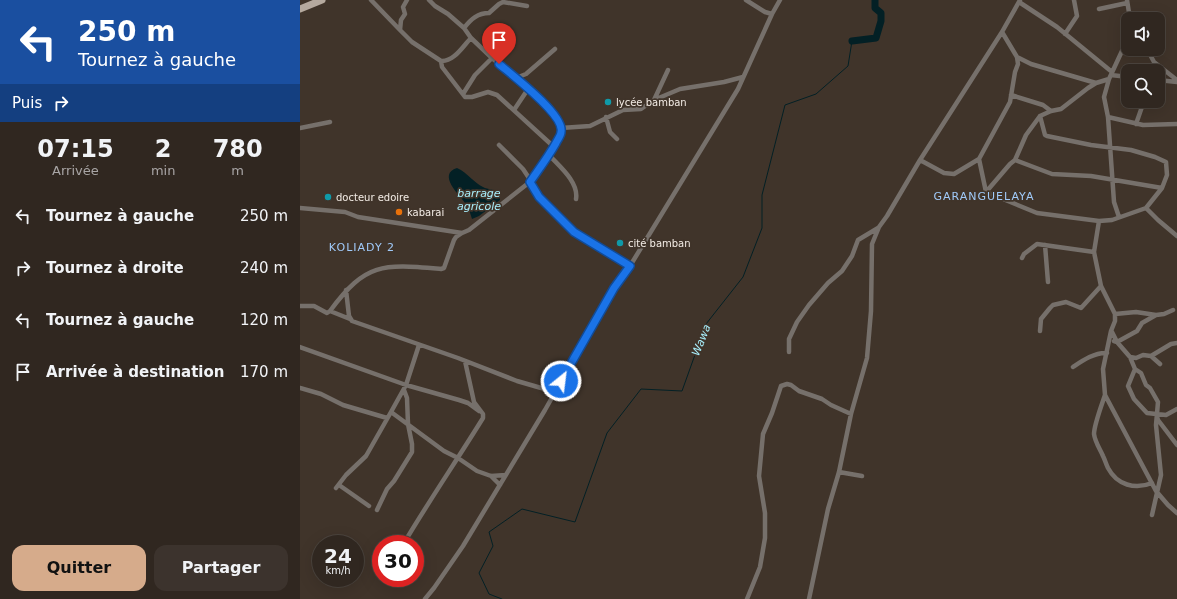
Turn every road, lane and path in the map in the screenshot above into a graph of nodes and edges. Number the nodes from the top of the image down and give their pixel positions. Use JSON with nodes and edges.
{"nodes":[{"id":1,"x":322,"y":0,"type":"edge"},
{"id":2,"x":371,"y":0,"type":"edge"},
{"id":3,"x":407,"y":0,"type":"edge"},
{"id":4,"x":428,"y":0,"type":"edge"},
{"id":5,"x":746,"y":0,"type":"edge"},
{"id":6,"x":780,"y":0,"type":"edge"},
{"id":7,"x":1074,"y":0,"type":"edge"},
{"id":8,"x":1020,"y":1,"type":"edge"},
{"id":9,"x":1127,"y":2,"type":"edge"},
{"id":10,"x":527,"y":6,"type":"dead end"},
{"id":11,"x":300,"y":9,"type":"edge"},
{"id":12,"x":1099,"y":9,"type":"dead end"},
{"id":13,"x":1129,"y":12,"type":"edge"},
{"id":14,"x":772,"y":14,"type":"junction"},
{"id":15,"x":464,"y":28,"type":"junction"},
{"id":16,"x":400,"y":30,"type":"junction"},
{"id":17,"x":1002,"y":32,"type":"junction"},
{"id":18,"x":1066,"y":34,"type":"junction"},
{"id":19,"x":471,"y":38,"type":"junction"},
{"id":20,"x":555,"y":49,"type":"dead end"},
{"id":21,"x":1121,"y":53,"type":"edge"},
{"id":22,"x":1151,"y":56,"type":"edge"},
{"id":23,"x":1017,"y":57,"type":"junction"},
{"id":24,"x":492,"y":58,"type":"junction"},
{"id":25,"x":441,"y":61,"type":"junction"},
{"id":26,"x":668,"y":70,"type":"dead end"},
{"id":27,"x":1111,"y":75,"type":"junction"},
{"id":28,"x":1121,"y":76,"type":"edge"},
{"id":29,"x":743,"y":77,"type":"junction"},
{"id":30,"x":516,"y":78,"type":"junction"},
{"id":31,"x":1176,"y":80,"type":"edge"},
{"id":32,"x":1165,"y":81,"type":"edge"},
{"id":33,"x":1096,"y":83,"type":"junction"},
{"id":34,"x":528,"y":89,"type":"junction"},
{"id":35,"x":463,"y":94,"type":"junction"},
{"id":36,"x":1011,"y":95,"type":"junction"},
{"id":37,"x":654,"y":100,"type":"junction"},
{"id":38,"x":1142,"y":108,"type":"edge"},
{"id":39,"x":514,"y":110,"type":"junction"},
{"id":40,"x":1051,"y":111,"type":"junction"},
{"id":41,"x":1040,"y":116,"type":"junction"},
{"id":42,"x":606,"y":117,"type":"junction"},
{"id":43,"x":1108,"y":118,"type":"junction"},
{"id":44,"x":330,"y":122,"type":"dead end"},
{"id":45,"x":1136,"y":124,"type":"junction"},
{"id":46,"x":1177,"y":124,"type":"edge"},
{"id":47,"x":300,"y":128,"type":"edge"},
{"id":48,"x":561,"y":128,"type":"junction"},
{"id":49,"x":617,"y":139,"type":"dead end"},
{"id":50,"x":499,"y":145,"type":"dead end"},
{"id":51,"x":554,"y":147,"type":"junction"},
{"id":52,"x":1111,"y":147,"type":"junction"},
{"id":53,"x":549,"y":155,"type":"junction"},
{"id":54,"x":979,"y":159,"type":"junction"},
{"id":55,"x":920,"y":160,"type":"junction"},
{"id":56,"x":1015,"y":160,"type":"junction"},
{"id":57,"x":1112,"y":180,"type":"junction"},
{"id":58,"x":530,"y":182,"type":"junction"},
{"id":59,"x":1162,"y":188,"type":"junction"},
{"id":60,"x":986,"y":192,"type":"junction"},
{"id":61,"x":576,"y":199,"type":"dead end"},
{"id":62,"x":300,"y":208,"type":"edge"},
{"id":63,"x":1146,"y":208,"type":"junction"},
{"id":64,"x":1119,"y":217,"type":"junction"},
{"id":65,"x":1099,"y":221,"type":"junction"},
{"id":66,"x":879,"y":227,"type":"junction"},
{"id":67,"x":462,"y":233,"type":"junction"},
{"id":68,"x":1177,"y":236,"type":"edge"},
{"id":69,"x":1045,"y":245,"type":"junction"},
{"id":70,"x":1094,"y":252,"type":"junction"},
{"id":71,"x":1022,"y":258,"type":"dead end"},
{"id":72,"x":630,"y":266,"type":"junction"},
{"id":73,"x":1048,"y":282,"type":"dead end"},
{"id":74,"x":1101,"y":286,"type":"junction"},
{"id":75,"x":346,"y":290,"type":"junction"},
{"id":76,"x":300,"y":306,"type":"edge"},
{"id":77,"x":1173,"y":310,"type":"dead end"},
{"id":78,"x":330,"y":311,"type":"junction"},
{"id":79,"x":1115,"y":314,"type":"junction"},
{"id":80,"x":1156,"y":315,"type":"junction"},
{"id":81,"x":350,"y":319,"type":"junction"},
{"id":82,"x":1040,"y":331,"type":"dead end"},
{"id":83,"x":1111,"y":331,"type":"junction"},
{"id":84,"x":1110,"y":338,"type":"junction"},
{"id":85,"x":1117,"y":342,"type":"junction"},
{"id":86,"x":1177,"y":343,"type":"edge"},
{"id":87,"x":419,"y":345,"type":"junction"},
{"id":88,"x":300,"y":347,"type":"edge"},
{"id":89,"x":789,"y":352,"type":"dead end"},
{"id":90,"x":1107,"y":353,"type":"junction"},
{"id":91,"x":1151,"y":356,"type":"junction"},
{"id":92,"x":1130,"y":357,"type":"junction"},
{"id":93,"x":465,"y":360,"type":"junction"},
{"id":94,"x":1160,"y":364,"type":"dead end"},
{"id":95,"x":1073,"y":367,"type":"dead end"},
{"id":96,"x":1135,"y":369,"type":"junction"},
{"id":97,"x":406,"y":385,"type":"junction"},
{"id":98,"x":300,"y":388,"type":"edge"},
{"id":99,"x":404,"y":390,"type":"junction"},
{"id":100,"x":555,"y":392,"type":"junction"},
{"id":101,"x":1105,"y":395,"type":"junction"},
{"id":102,"x":1177,"y":409,"type":"edge"},
{"id":103,"x":391,"y":412,"type":"junction"},
{"id":104,"x":483,"y":414,"type":"junction"},
{"id":105,"x":851,"y":414,"type":"junction"},
{"id":106,"x":1156,"y":414,"type":"junction"},
{"id":107,"x":387,"y":418,"type":"junction"},
{"id":108,"x":408,"y":424,"type":"junction"},
{"id":109,"x":1177,"y":444,"type":"edge"},
{"id":110,"x":458,"y":458,"type":"junction"},
{"id":111,"x":839,"y":472,"type":"junction"},
{"id":112,"x":506,"y":475,"type":"junction"},
{"id":113,"x":491,"y":476,"type":"junction"},
{"id":114,"x":862,"y":476,"type":"dead end"},
{"id":115,"x":1152,"y":483,"type":"junction"},
{"id":116,"x":500,"y":485,"type":"junction"},
{"id":117,"x":1156,"y":491,"type":"junction"},
{"id":118,"x":369,"y":506,"type":"dead end"},
{"id":119,"x":377,"y":510,"type":"dead end"},
{"id":120,"x":1177,"y":513,"type":"edge"},
{"id":121,"x":1152,"y":515,"type":"dead end"},
{"id":122,"x":409,"y":535,"type":"edge"},
{"id":123,"x":425,"y":599,"type":"edge"},
{"id":124,"x":747,"y":599,"type":"edge"},
{"id":125,"x":809,"y":599,"type":"edge"}],
"edges":[{"from":1,"to":11,"type":"main road"},
{"from":2,"to":16,"type":"street"},
{"from":3,"to":16,"type":"street"},
{"from":4,"to":15,"type":"street"},
{"from":5,"to":14,"type":"street"},
{"from":6,"to":14,"type":"street"},
{"from":7,"to":18,"type":"street"},
{"from":8,"to":17,"type":"street"},
{"from":8,"to":18,"type":"street"},
{"from":9,"to":12,"type":"street"},
{"from":9,"to":13,"type":"street"},
{"from":10,"to":15,"type":"street"},
{"from":14,"to":29,"type":"street"},
{"from":15,"to":19,"type":"street"},
{"from":16,"to":25,"type":"street"},
{"from":17,"to":23,"type":"street"},
{"from":17,"to":55,"type":"street"},
{"from":18,"to":27,"type":"street"},
{"from":19,"to":24,"type":"street"},
{"from":19,"to":25,"type":"street"},
{"from":20,"to":30,"type":"street"},
{"from":21,"to":27,"type":"street"},
{"from":22,"to":31,"type":"street"},
{"from":23,"to":33,"type":"street"},
{"from":23,"to":36,"type":"street"},
{"from":24,"to":30,"type":"street"},
{"from":24,"to":35,"type":"street"},
{"from":25,"to":35,"type":"street"},
{"from":26,"to":37,"type":"street"},
{"from":27,"to":28,"type":"street"},
{"from":27,"to":33,"type":"street"},
{"from":27,"to":43,"type":"street"},
{"from":29,"to":37,"type":"street"},
{"from":29,"to":72,"type":"street"},
{"from":30,"to":34,"type":"street"},
{"from":31,"to":32,"type":"street"},
{"from":33,"to":40,"type":"street"},
{"from":34,"to":39,"type":"street"},
{"from":34,"to":48,"type":"street"},
{"from":35,"to":39,"type":"street"},
{"from":36,"to":40,"type":"street"},
{"from":36,"to":54,"type":"street"},
{"from":37,"to":42,"type":"street"},
{"from":38,"to":45,"type":"street"},
{"from":39,"to":51,"type":"street"},
{"from":40,"to":41,"type":"street"},
{"from":41,"to":52,"type":"street"},
{"from":41,"to":56,"type":"street"},
{"from":42,"to":48,"type":"street"},
{"from":42,"to":49,"type":"street"},
{"from":43,"to":45,"type":"street"},
{"from":43,"to":52,"type":"street"},
{"from":44,"to":47,"type":"street"},
{"from":45,"to":46,"type":"street"},
{"from":48,"to":51,"type":"street"},
{"from":50,"to":58,"type":"street"},
{"from":51,"to":53,"type":"street"},
{"from":52,"to":57,"type":"street"},
{"from":52,"to":59,"type":"street"},
{"from":53,"to":58,"type":"street"},
{"from":53,"to":61,"type":"street"},
{"from":54,"to":55,"type":"street"},
{"from":54,"to":60,"type":"street"},
{"from":55,"to":66,"type":"street"},
{"from":56,"to":57,"type":"street"},
{"from":56,"to":60,"type":"street"},
{"from":57,"to":59,"type":"street"},
{"from":57,"to":64,"type":"street"},
{"from":58,"to":67,"type":"street"},
{"from":58,"to":72,"type":"street"},
{"from":59,"to":63,"type":"street"},
{"from":60,"to":65,"type":"street"},
{"from":62,"to":67,"type":"street"},
{"from":63,"to":64,"type":"street"},
{"from":63,"to":68,"type":"street"},
{"from":64,"to":65,"type":"street"},
{"from":65,"to":70,"type":"street"},
{"from":66,"to":89,"type":"street"},
{"from":66,"to":105,"type":"street"},
{"from":67,"to":75,"type":"street"},
{"from":69,"to":70,"type":"street"},
{"from":69,"to":71,"type":"street"},
{"from":69,"to":73,"type":"street"},
{"from":70,"to":74,"type":"street"},
{"from":72,"to":100,"type":"street"},
{"from":74,"to":79,"type":"street"},
{"from":74,"to":82,"type":"street"},
{"from":75,"to":78,"type":"street"},
{"from":75,"to":81,"type":"street"},
{"from":76,"to":78,"type":"street"},
{"from":77,"to":80,"type":"street"},
{"from":78,"to":81,"type":"street"},
{"from":79,"to":80,"type":"street"},
{"from":79,"to":83,"type":"street"},
{"from":80,"to":85,"type":"street"},
{"from":81,"to":87,"type":"street"},
{"from":83,"to":84,"type":"street"},
{"from":83,"to":85,"type":"street"},
{"from":84,"to":85,"type":"street"},
{"from":84,"to":90,"type":"street"},
{"from":85,"to":92,"type":"street"},
{"from":86,"to":91,"type":"street"},
{"from":87,"to":93,"type":"street"},
{"from":87,"to":97,"type":"street"},
{"from":88,"to":97,"type":"street"},
{"from":90,"to":95,"type":"street"},
{"from":90,"to":101,"type":"street"},
{"from":91,"to":92,"type":"street"},
{"from":91,"to":94,"type":"street"},
{"from":92,"to":96,"type":"street"},
{"from":93,"to":100,"type":"street"},
{"from":93,"to":104,"type":"street"},
{"from":96,"to":106,"type":"street"},
{"from":96,"to":106,"type":"street"},
{"from":97,"to":99,"type":"street"},
{"from":97,"to":104,"type":"street"},
{"from":98,"to":107,"type":"street"},
{"from":99,"to":103,"type":"street"},
{"from":99,"to":108,"type":"street"},
{"from":100,"to":112,"type":"street"},
{"from":101,"to":115,"type":"street"},
{"from":101,"to":115,"type":"street"},
{"from":102,"to":106,"type":"street"},
{"from":103,"to":107,"type":"street"},
{"from":103,"to":108,"type":"street"},
{"from":104,"to":110,"type":"street"},
{"from":105,"to":111,"type":"street"},
{"from":105,"to":124,"type":"street"},
{"from":106,"to":109,"type":"street"},
{"from":106,"to":117,"type":"street"},
{"from":107,"to":118,"type":"street"},
{"from":108,"to":110,"type":"street"},
{"from":108,"to":119,"type":"street"},
{"from":110,"to":113,"type":"street"},
{"from":110,"to":122,"type":"street"},
{"from":111,"to":114,"type":"street"},
{"from":111,"to":125,"type":"street"},
{"from":112,"to":113,"type":"street"},
{"from":112,"to":116,"type":"street"},
{"from":113,"to":116,"type":"street"},
{"from":115,"to":117,"type":"street"},
{"from":116,"to":123,"type":"street"},
{"from":117,"to":120,"type":"street"},
{"from":117,"to":121,"type":"street"}]}
